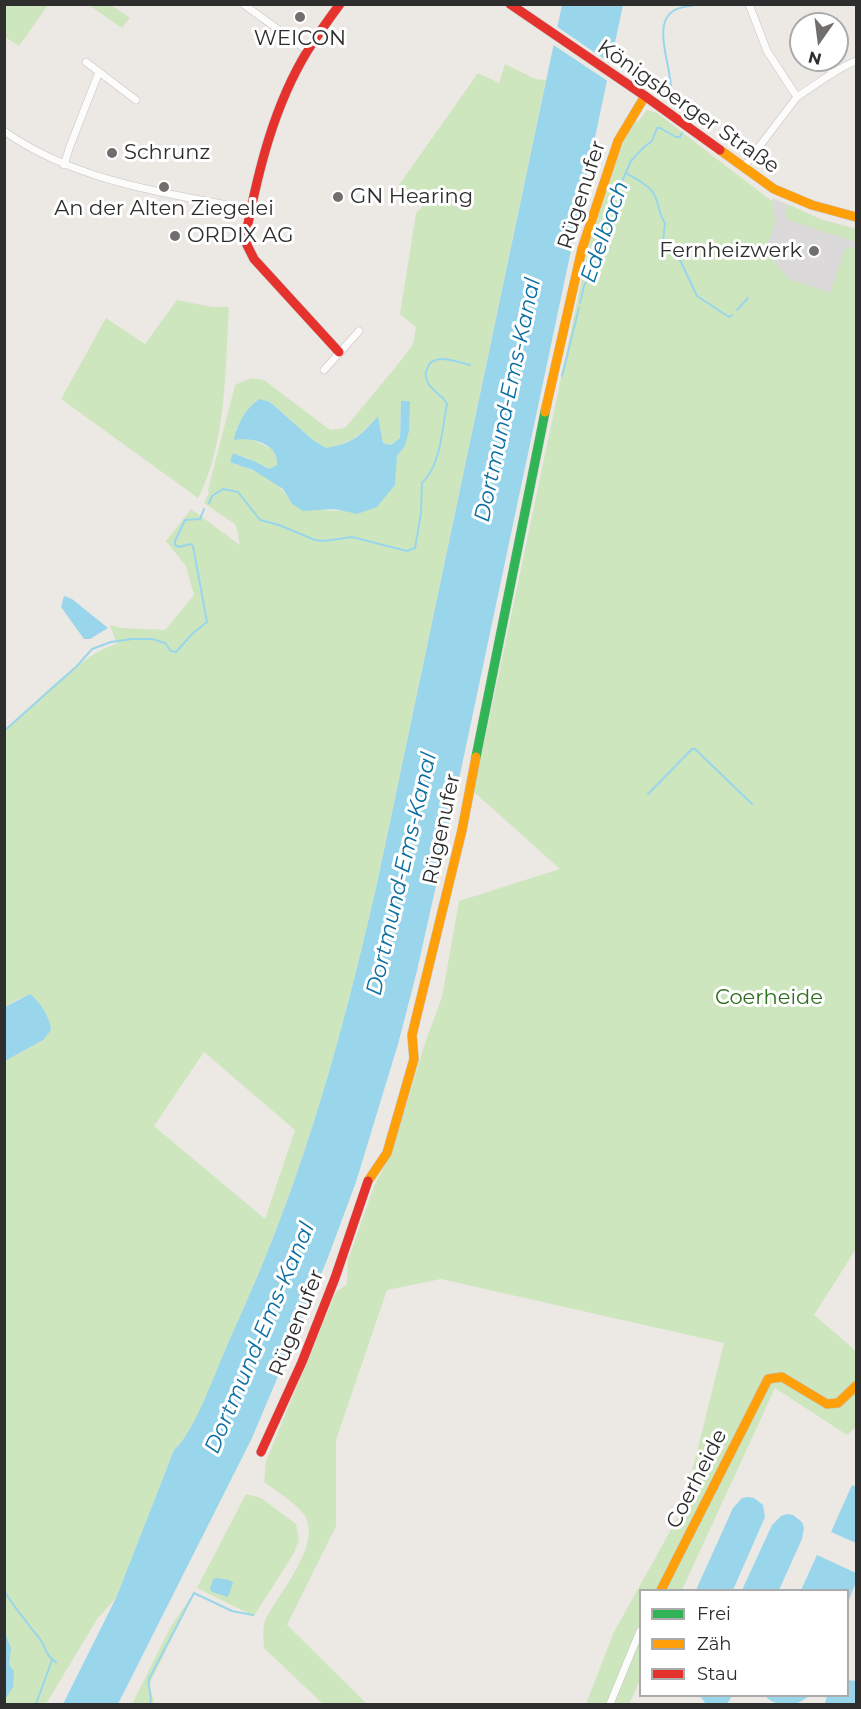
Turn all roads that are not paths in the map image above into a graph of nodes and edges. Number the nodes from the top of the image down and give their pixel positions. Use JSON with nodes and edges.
{"nodes":[{"id":1,"x":243,"y":4,"type":"edge"},
{"id":2,"x":340,"y":4,"type":"edge"},
{"id":3,"x":510,"y":4,"type":"edge"},
{"id":4,"x":749,"y":4,"type":"edge"},
{"id":5,"x":308,"y":51,"type":"junction"},
{"id":6,"x":856,"y":61,"type":"edge"},
{"id":7,"x":86,"y":62,"type":"dead end"},
{"id":8,"x":99,"y":72,"type":"junction"},
{"id":9,"x":832,"y":73,"type":"joint"},
{"id":10,"x":645,"y":96,"type":"junction"},
{"id":11,"x":797,"y":97,"type":"junction"},
{"id":12,"x":136,"y":100,"type":"dead end"},
{"id":13,"x":4,"y":130,"type":"edge"},
{"id":14,"x":64,"y":165,"type":"junction"},
{"id":15,"x":743,"y":168,"type":"junction"},
{"id":16,"x":250,"y":208,"type":"junction"},
{"id":17,"x":856,"y":217,"type":"edge"},
{"id":18,"x":359,"y":331,"type":"dead end"},
{"id":19,"x":339,"y":352,"type":"junction"},
{"id":20,"x":324,"y":370,"type":"dead end"},
{"id":21,"x":856,"y":1386,"type":"edge"},
{"id":22,"x":261,"y":1452,"type":"dead end"},
{"id":23,"x":662,"y":1589,"type":"edge"},
{"id":24,"x":639,"y":1633,"type":"edge"},
{"id":25,"x":610,"y":1704,"type":"edge"}],
"edges":[{"from":1,"to":5,"type":"street"},
{"from":2,"to":5,"type":"street"},
{"from":3,"to":10,"type":"street","name":"Königsberger Straße"},
{"from":4,"to":11,"type":"street"},
{"from":5,"to":16,"type":"street"},
{"from":6,"to":9,"type":"street"},
{"from":7,"to":8,"type":"street"},
{"from":8,"to":12,"type":"street"},
{"from":8,"to":14,"type":"street"},
{"from":9,"to":11,"type":"street"},
{"from":10,"to":15,"type":"street","name":"Königsberger Straße"},
{"from":10,"to":22,"type":"street","name":"Rügenufer"},
{"from":11,"to":15,"type":"street"},
{"from":13,"to":14,"type":"street"},
{"from":14,"to":16,"type":"street"},
{"from":15,"to":17,"type":"street","name":"Königsberger Straße"},
{"from":16,"to":19,"type":"street"},
{"from":18,"to":19,"type":"street"},
{"from":19,"to":20,"type":"street"},
{"from":21,"to":23,"type":"street","name":"Coerheide"},
{"from":24,"to":25,"type":"street"}]}
